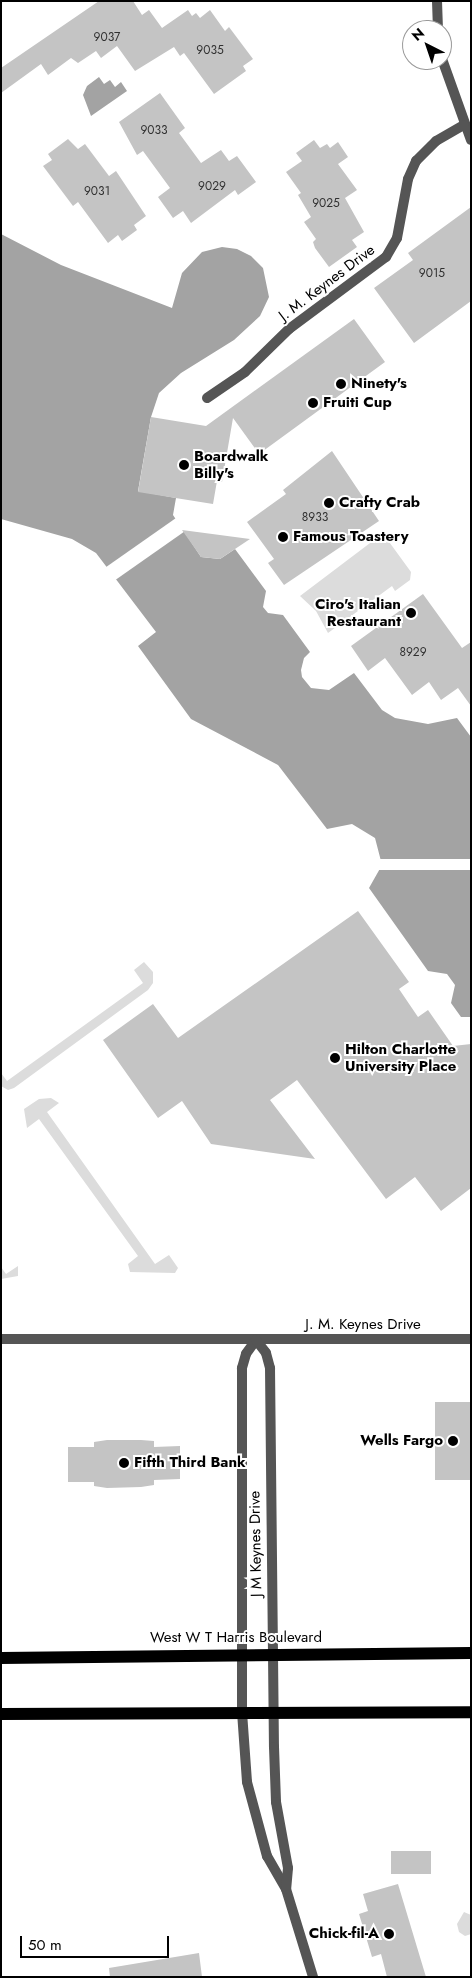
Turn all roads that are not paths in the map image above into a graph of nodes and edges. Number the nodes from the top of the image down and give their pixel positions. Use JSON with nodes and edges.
{"nodes":[{"id":1,"x":437,"y":1,"type":"edge"},
{"id":2,"x":438,"y":20,"type":"edge"},
{"id":3,"x":446,"y":70,"type":"edge"},
{"id":4,"x":464,"y":125,"type":"junction"},
{"id":5,"x":471,"y":140,"type":"edge"},
{"id":6,"x":207,"y":398,"type":"dead end"},
{"id":7,"x":1,"y":1339,"type":"edge"},
{"id":8,"x":471,"y":1339,"type":"edge"},
{"id":9,"x":256,"y":1340,"type":"junction"},
{"id":10,"x":471,"y":1653,"type":"edge"},
{"id":11,"x":273,"y":1654,"type":"junction"},
{"id":12,"x":242,"y":1655,"type":"junction"},
{"id":13,"x":1,"y":1658,"type":"edge"},
{"id":14,"x":242,"y":1712,"type":"junction"},
{"id":15,"x":273,"y":1712,"type":"junction"},
{"id":16,"x":471,"y":1712,"type":"edge"},
{"id":17,"x":1,"y":1714,"type":"edge"},
{"id":18,"x":286,"y":1889,"type":"junction"},
{"id":19,"x":313,"y":1977,"type":"edge"}],
"edges":[{"from":1,"to":2,"type":"street"},
{"from":3,"to":4,"type":"street"},
{"from":4,"to":5,"type":"street"},
{"from":4,"to":6,"type":"street","name":"J. M. Keynes Drive"},
{"from":7,"to":9,"type":"street","name":"J. M. Keynes Drive"},
{"from":8,"to":9,"type":"street","name":"J. M. Keynes Drive"},
{"from":9,"to":11,"type":"street","name":"J M Keynes Drive"},
{"from":9,"to":12,"type":"street","name":"J M Keynes Drive"},
{"from":10,"to":11,"type":"main road","name":"West W T Harris Boulevard"},
{"from":11,"to":12,"type":"main road","name":"West W T Harris Boulevard"},
{"from":11,"to":15,"type":"street","name":"J M Keynes Drive"},
{"from":12,"to":13,"type":"main road","name":"West W T Harris Boulevard"},
{"from":12,"to":14,"type":"street","name":"J M Keynes Drive"},
{"from":14,"to":15,"type":"main road"},
{"from":14,"to":17,"type":"main road"},
{"from":14,"to":18,"type":"street","name":"J M Keynes Drive"},
{"from":15,"to":16,"type":"main road"},
{"from":15,"to":18,"type":"street","name":"J M Keynes Drive"},
{"from":18,"to":19,"type":"street"}]}
